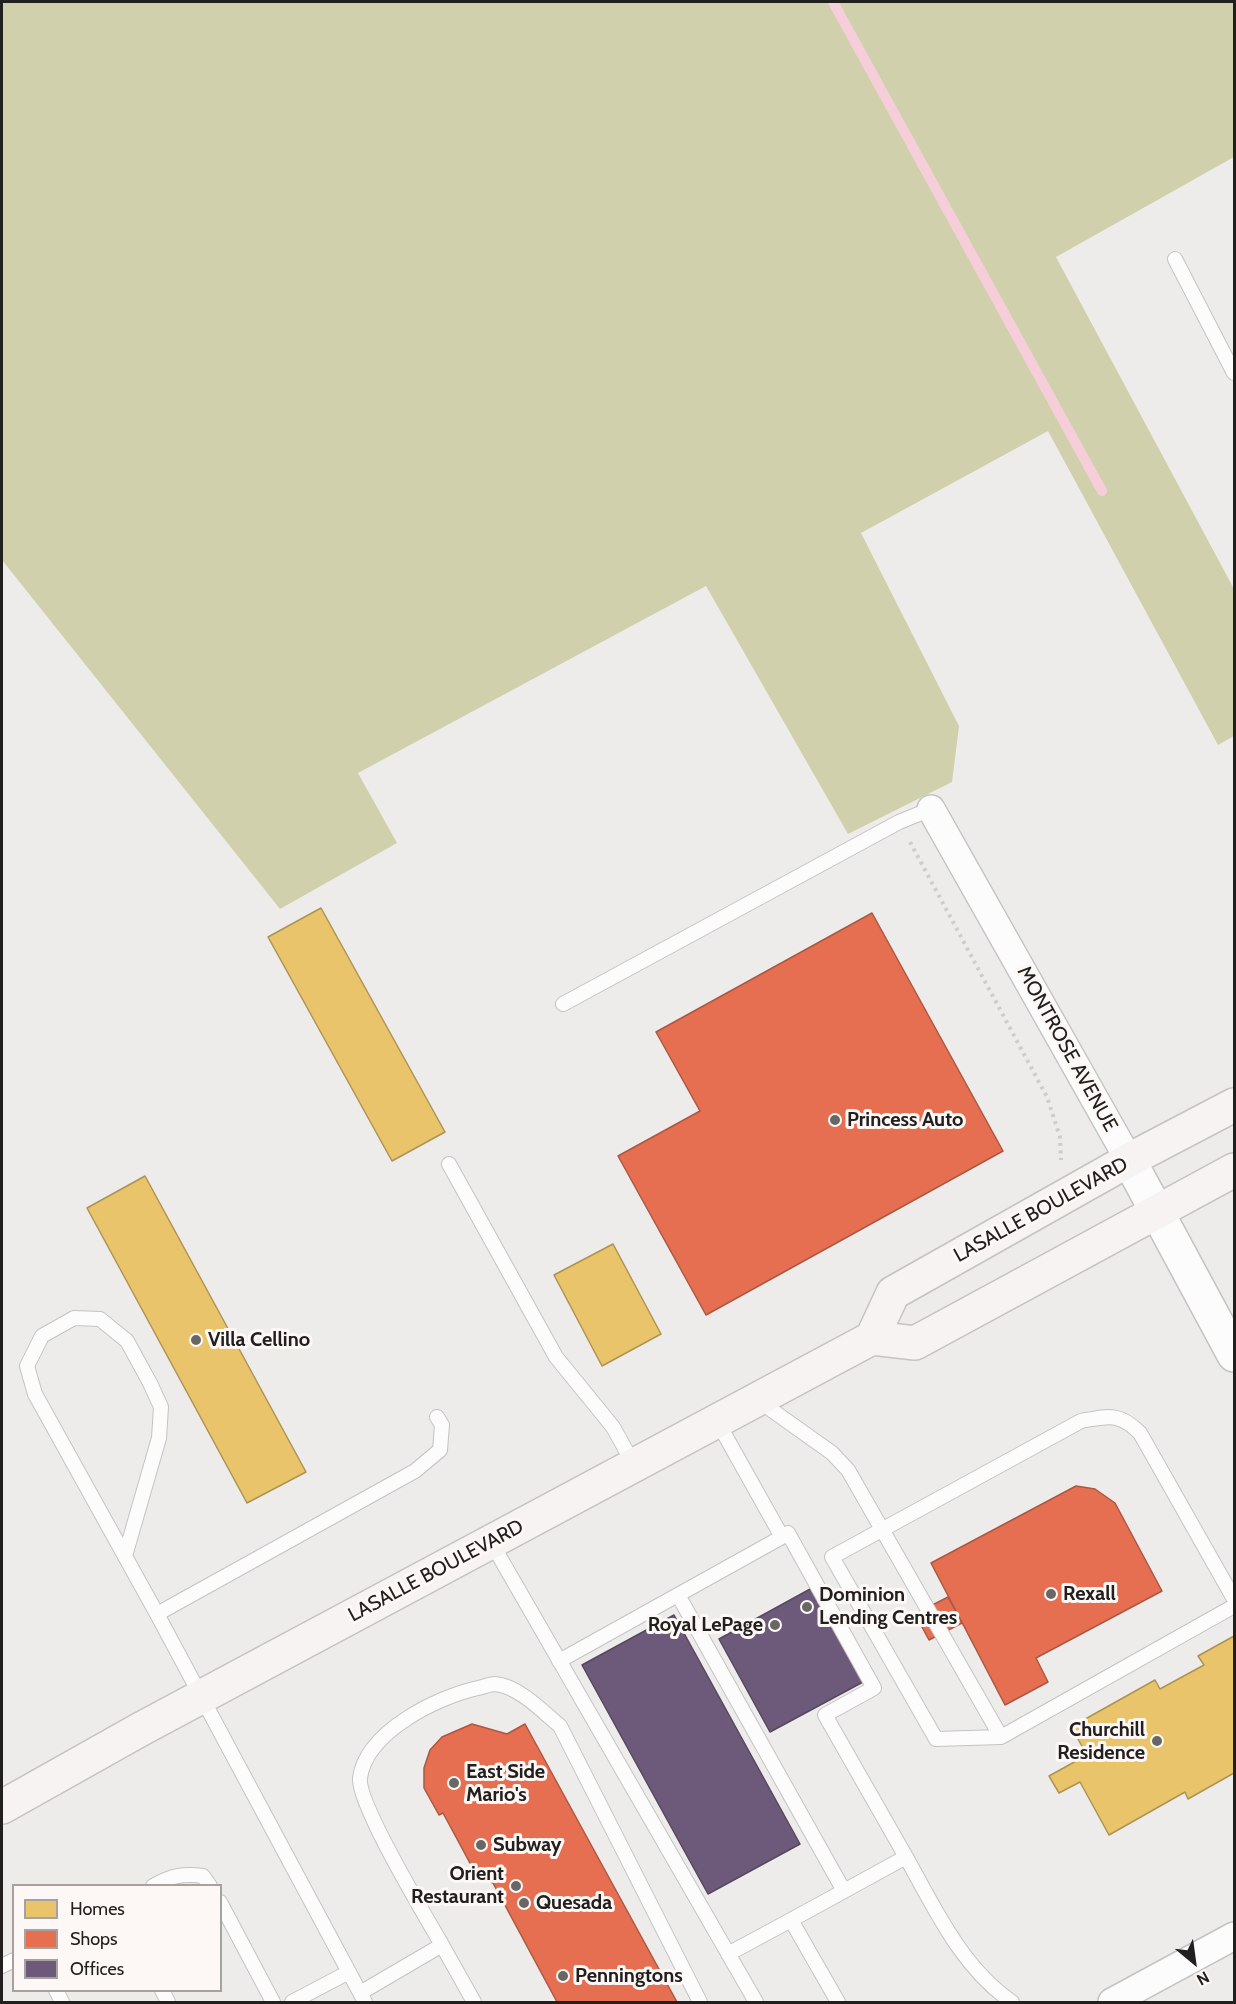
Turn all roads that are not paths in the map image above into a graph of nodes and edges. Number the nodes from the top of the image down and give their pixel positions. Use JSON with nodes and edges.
{"nodes":[{"id":1,"x":1175,"y":259,"type":"dead end"},
{"id":2,"x":1234,"y":373,"type":"edge"},
{"id":3,"x":931,"y":809,"type":"joint"},
{"id":4,"x":563,"y":1004,"type":"dead end"},
{"id":5,"x":1234,"y":1105,"type":"edge"},
{"id":6,"x":1129,"y":1160,"type":"junction"},
{"id":7,"x":449,"y":1164,"type":"dead end"},
{"id":8,"x":1234,"y":1170,"type":"edge"},
{"id":9,"x":1158,"y":1213,"type":"junction"},
{"id":10,"x":872,"y":1338,"type":"junction"},
{"id":11,"x":1234,"y":1355,"type":"edge"},
{"id":12,"x":757,"y":1399,"type":"junction"},
{"id":13,"x":437,"y":1417,"type":"dead end"},
{"id":14,"x":717,"y":1421,"type":"junction"},
{"id":15,"x":634,"y":1465,"type":"junction"},
{"id":16,"x":882,"y":1529,"type":"junction"},
{"id":17,"x":782,"y":1537,"type":"junction"},
{"id":18,"x":491,"y":1542,"type":"junction"},
{"id":19,"x":125,"y":1556,"type":"junction"},
{"id":20,"x":678,"y":1594,"type":"junction"},
{"id":21,"x":1234,"y":1599,"type":"edge"},
{"id":22,"x":1234,"y":1606,"type":"edge"},
{"id":23,"x":157,"y":1614,"type":"junction"},
{"id":24,"x":559,"y":1661,"type":"junction"},
{"id":25,"x":202,"y":1696,"type":"junction"},
{"id":26,"x":1001,"y":1737,"type":"junction"},
{"id":27,"x":2,"y":1807,"type":"edge"},
{"id":28,"x":906,"y":1857,"type":"junction"},
{"id":29,"x":157,"y":1884,"type":"edge"},
{"id":30,"x":209,"y":1884,"type":"edge"},
{"id":31,"x":844,"y":1891,"type":"junction"},
{"id":32,"x":222,"y":1906,"type":"edge"},
{"id":33,"x":791,"y":1920,"type":"junction"},
{"id":34,"x":1234,"y":1936,"type":"edge"},
{"id":35,"x":442,"y":1945,"type":"junction"},
{"id":36,"x":728,"y":1954,"type":"junction"},
{"id":37,"x":349,"y":1972,"type":"junction"},
{"id":38,"x":363,"y":1998,"type":"edge"},
{"id":39,"x":273,"y":2002,"type":"edge"},
{"id":40,"x":292,"y":2002,"type":"edge"},
{"id":41,"x":474,"y":2002,"type":"edge"},
{"id":42,"x":700,"y":2002,"type":"edge"},
{"id":43,"x":756,"y":2002,"type":"edge"},
{"id":44,"x":838,"y":2002,"type":"edge"},
{"id":45,"x":1012,"y":2002,"type":"edge"},
{"id":46,"x":1112,"y":2002,"type":"edge"}],
"edges":[{"from":1,"to":2,"type":"lane"},
{"from":3,"to":4,"type":"lane"},
{"from":3,"to":6,"type":"street","name":"MONTROSE AVENUE"},
{"from":5,"to":6,"type":"main road","name":"LASALLE BOULEVARD"},
{"from":6,"to":9,"type":"street","name":"MONTROSE AVENUE"},
{"from":6,"to":10,"type":"main road","name":"LASALLE BOULEVARD"},
{"from":7,"to":15,"type":"lane"},
{"from":8,"to":9,"type":"main road"},
{"from":9,"to":10,"type":"main road"},
{"from":9,"to":11,"type":"street","name":"MONTROSE AVENUE"},
{"from":10,"to":12,"type":"main road","name":"LASALLE BOULEVARD"},
{"from":12,"to":14,"type":"main road","name":"LASALLE BOULEVARD"},
{"from":12,"to":16,"type":"lane"},
{"from":13,"to":23,"type":"lane"},
{"from":14,"to":15,"type":"main road","name":"LASALLE BOULEVARD"},
{"from":14,"to":17,"type":"lane"},
{"from":15,"to":18,"type":"main road","name":"LASALLE BOULEVARD"},
{"from":16,"to":21,"type":"lane"},
{"from":16,"to":26,"type":"lane"},
{"from":16,"to":26,"type":"lane"},
{"from":17,"to":20,"type":"lane"},
{"from":17,"to":28,"type":"lane"},
{"from":18,"to":24,"type":"lane"},
{"from":18,"to":25,"type":"main road","name":"LASALLE BOULEVARD"},
{"from":19,"to":19,"type":"lane"},
{"from":19,"to":23,"type":"lane"},
{"from":20,"to":24,"type":"lane"},
{"from":20,"to":31,"type":"lane"},
{"from":22,"to":26,"type":"lane"},
{"from":23,"to":25,"type":"lane"},
{"from":24,"to":36,"type":"lane"},
{"from":25,"to":27,"type":"main road","name":"LASALLE BOULEVARD"},
{"from":25,"to":37,"type":"lane"},
{"from":28,"to":31,"type":"lane"},
{"from":28,"to":45,"type":"lane"},
{"from":29,"to":30,"type":"lane"},
{"from":31,"to":33,"type":"lane"},
{"from":32,"to":39,"type":"lane"},
{"from":33,"to":36,"type":"lane"},
{"from":33,"to":44,"type":"lane"},
{"from":34,"to":46,"type":"street"},
{"from":35,"to":38,"type":"lane"},
{"from":35,"to":41,"type":"lane"},
{"from":35,"to":42,"type":"lane"},
{"from":36,"to":43,"type":"lane"},
{"from":37,"to":38,"type":"lane"},
{"from":37,"to":40,"type":"lane"}]}
